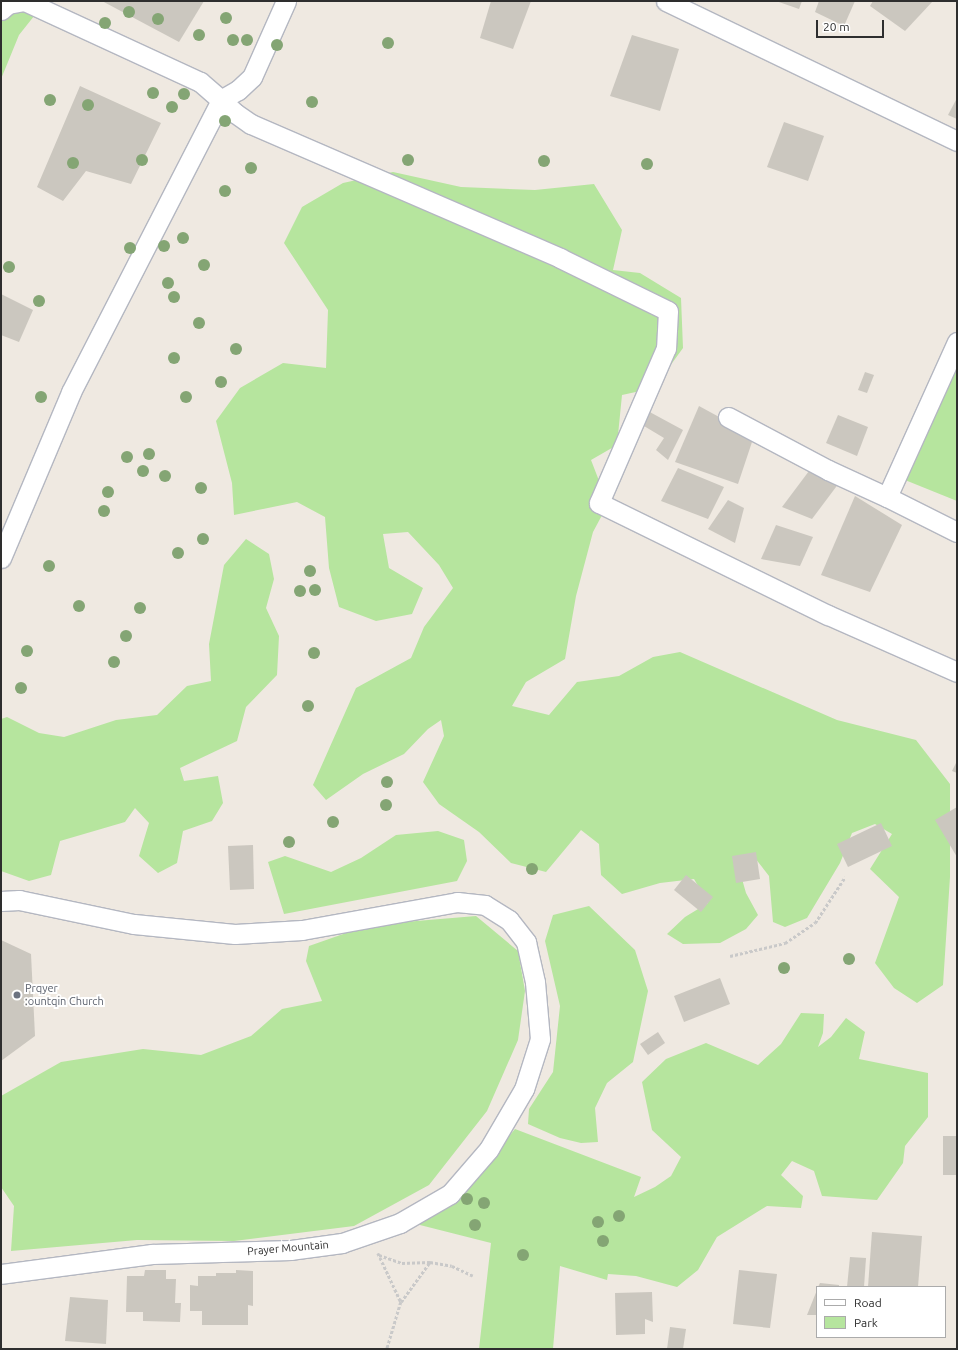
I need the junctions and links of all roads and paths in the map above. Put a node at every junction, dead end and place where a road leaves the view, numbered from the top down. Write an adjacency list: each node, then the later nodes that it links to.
1 (24, 1): 4 (street); 5 (street)
2 (286, 1): 5 (street)
3 (666, 1): 6 (street)
4 (1, 10)
5 (222, 100): 11 (street); 12 (street)
6 (957, 142)
7 (957, 342): 9 (street)
8 (728, 417): 9 (street)
9 (887, 497): 10 (street)
10 (957, 532)
11 (1, 558)
12 (957, 672)
13 (845, 877): 15 (path)
14 (1, 901): 16 (street, Prayer Mountain)
15 (730, 956)
16 (371, 1233): 17 (path); 19 (street, Prayer Mountain)
17 (378, 1255): 18 (path); 21 (path)
18 (430, 1262): 20 (path); 21 (path)
19 (1, 1274)
20 (473, 1276)
21 (401, 1302): 22 (path)
22 (387, 1349)

